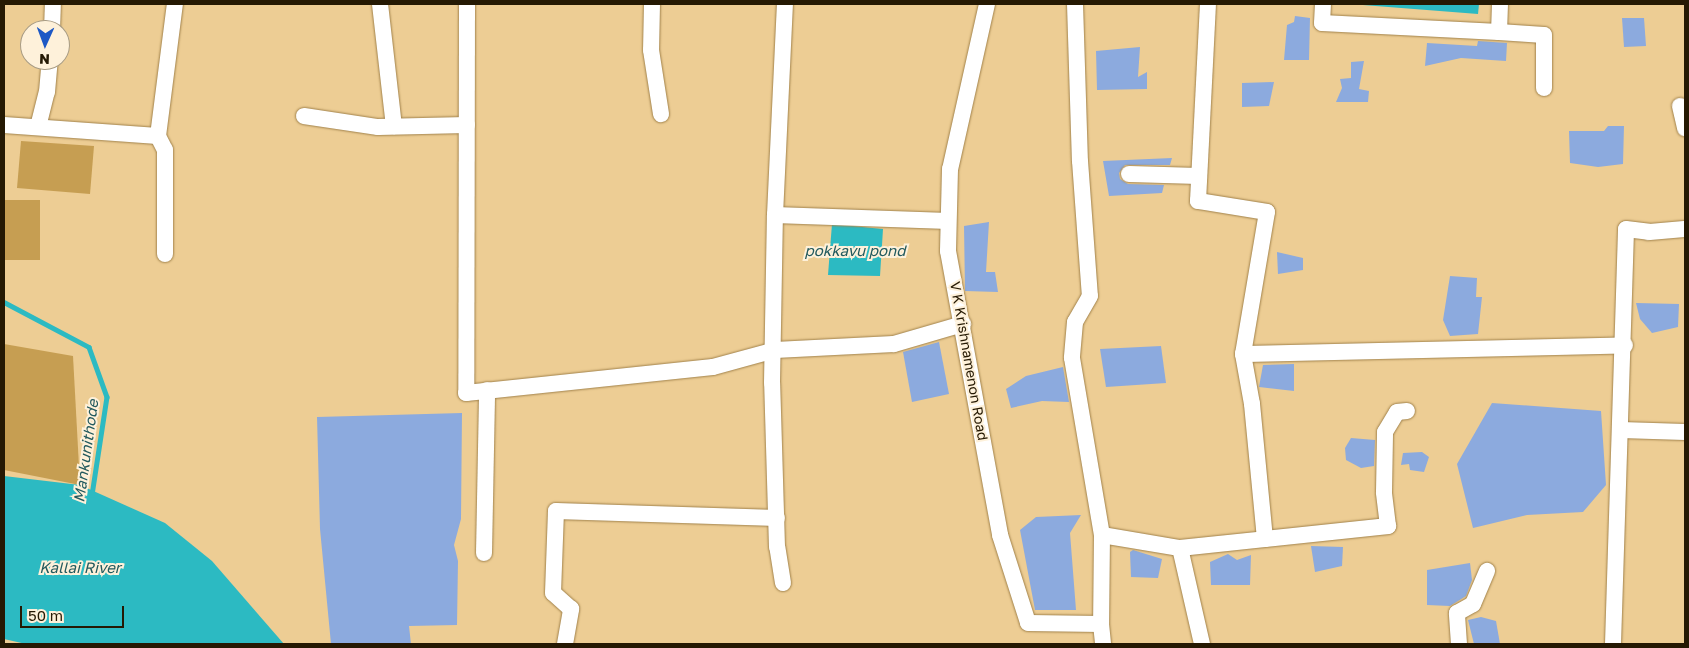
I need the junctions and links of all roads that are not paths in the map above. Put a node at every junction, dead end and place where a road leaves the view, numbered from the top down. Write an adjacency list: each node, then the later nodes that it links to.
1 (53, 4): 12 (street)
2 (380, 4): 20 (street)
3 (467, 4): 21 (street)
4 (652, 4): 17 (street)
5 (785, 4): 27 (street)
6 (988, 4): 28 (street, V K Krishnamenon Road)
7 (1075, 4): 40 (street)
8 (1208, 4): 26 (street)
9 (1323, 4): 13 (street)
10 (1500, 4): 13 (street)
11 (171, 5): 24 (street)
12 (52, 20)
13 (1499, 32): 15 (street)
14 (49, 70): 22 (street)
15 (1544, 88)
16 (1680, 106): 23 (street)
17 (661, 114)
18 (304, 116): 20 (street)
19 (4, 125): 22 (street)
20 (394, 126): 21 (street)
21 (467, 126): 35 (street)
22 (38, 127): 24 (street)
23 (1685, 128)
24 (158, 136): 30 (street)
25 (1129, 174): 26 (street)
26 (1199, 176): 34 (street)
27 (775, 215): 28 (street); 33 (street)
28 (948, 221): 31 (street, V K Krishnamenon Road)
29 (1685, 229): 32 (street)
30 (165, 254)
31 (964, 324): 33 (street); 46 (street, V K Krishnamenon Road)
32 (1625, 345): 34 (street); 37 (street)
33 (775, 350): 35 (street); 39 (street)
34 (1243, 354): 41 (street)
35 (487, 390): 43 (street)
36 (1407, 411): 41 (street)
37 (1621, 430): 38 (street); 51 (street)
38 (1685, 432)
39 (777, 518): 45 (street); 47 (street)
40 (1102, 535): 42 (street); 46 (street)
41 (1265, 539): 42 (street)
42 (1180, 548): 49 (street)
43 (484, 553)
44 (1487, 571): 50 (street)
45 (783, 583)
46 (1101, 624): 48 (street)
47 (565, 644)
48 (1103, 644)
49 (1202, 644)
50 (1459, 644)
51 (1613, 644)

